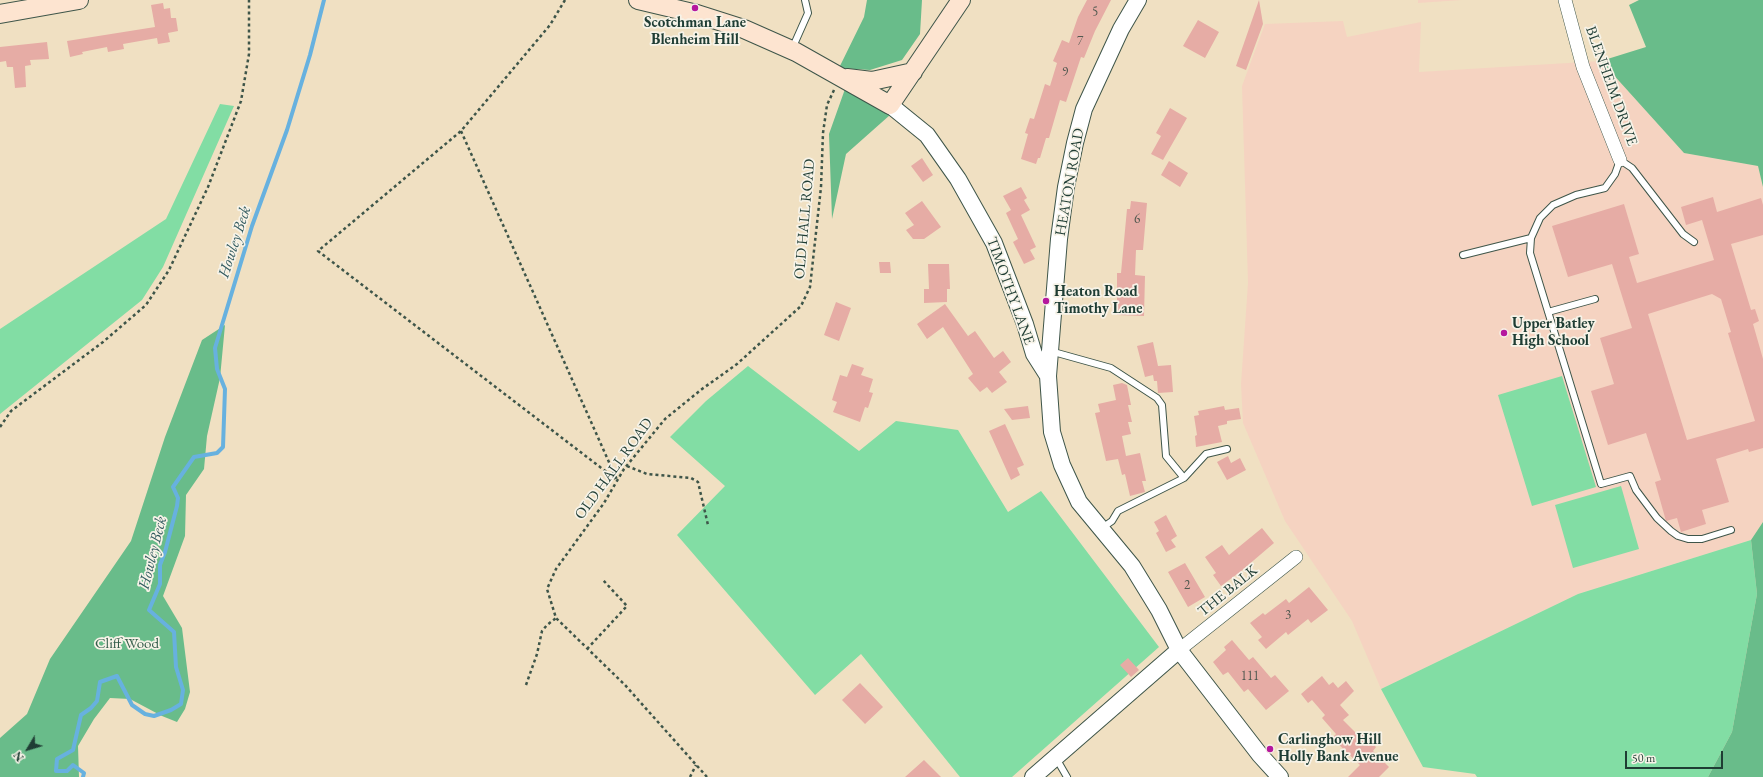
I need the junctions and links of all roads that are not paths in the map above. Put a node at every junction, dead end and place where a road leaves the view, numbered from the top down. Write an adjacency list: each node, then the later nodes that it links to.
1 (79, 0): 8 (main road)
2 (638, 0): 7 (main road, TIMOTHY LANE)
3 (806, 0): 9 (lane)
4 (961, 0): 10 (main road)
5 (1138, 0): 19 (street, HEATON ROAD)
6 (1565, 0): 13 (street, BLENHEIM DRIVE)
7 (665, 3): 9 (main road, TIMOTHY LANE)
8 (0, 14)
9 (791, 50): 11 (main road, TIMOTHY LANE)
10 (913, 72): 11 (main road); 12 (main road)
11 (840, 77): 12 (main road, TIMOTHY LANE)
12 (890, 105): 20 (street, TIMOTHY LANE)
13 (1620, 160): 14 (lane); 15 (lane)
14 (1531, 238): 16 (lane); 18 (lane)
15 (1694, 242)
16 (1463, 255)
17 (1596, 299): 18 (lane)
18 (1548, 312): 24 (lane)
19 (1050, 351): 20 (street, HEATON ROAD); 22 (lane)
20 (1048, 376): 23 (street, TIMOTHY LANE)
21 (1227, 449): 22 (lane)
22 (1184, 478): 23 (lane)
23 (1101, 529): 26 (street, TIMOTHY LANE)
24 (1731, 530)
25 (1296, 557): 26 (street, THE BALK)
26 (1179, 650): 27 (street); 30 (street, TIMOTHY LANE)
27 (1056, 758): 28 (street); 29 (lane)
28 (1033, 777)
29 (1067, 777)
30 (1280, 777)

